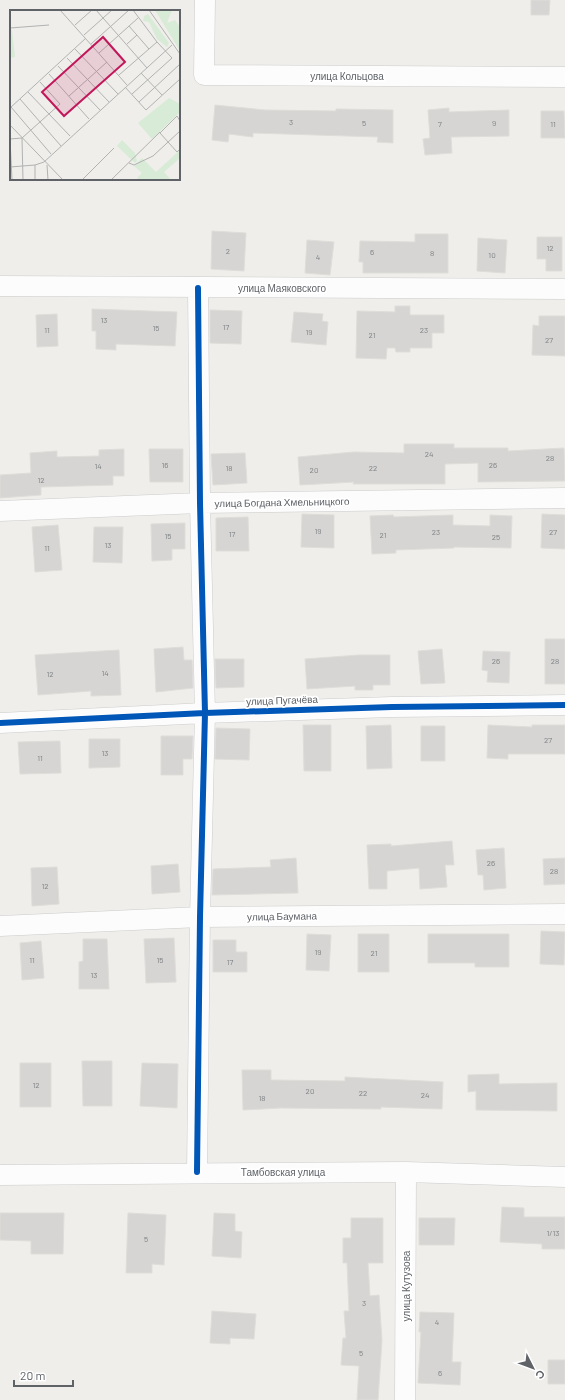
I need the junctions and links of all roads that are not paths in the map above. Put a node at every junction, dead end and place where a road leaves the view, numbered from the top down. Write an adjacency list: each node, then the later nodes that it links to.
1 (205, 0): 2 (street, улица Кольцова)
2 (565, 77)
3 (0, 286): 4 (street, улица Маяковского)
4 (198, 288): 5 (street, улица Маяковского); 7 (street)
5 (565, 289)
6 (565, 498): 7 (street, улица Богдана Хмельницкого)
7 (200, 503): 8 (street, улица Богдана Хмельницкого); 10 (street)
8 (0, 511)
9 (565, 706): 10 (street, улица Пугачёва)
10 (205, 713): 11 (street, улица Пугачёва); 13 (street)
11 (0, 723)
12 (565, 914): 13 (street, улица Баумана)
13 (200, 917): 14 (street, улица Баумана); 15 (street)
14 (0, 926)
15 (197, 1172): 16 (street, Тамбовская улица); 17 (street, Тамбовская улица)
16 (406, 1172): 18 (street, Тамбовская улица); 19 (street, улица Кутузова)
17 (0, 1175)
18 (565, 1177)
19 (405, 1400)

